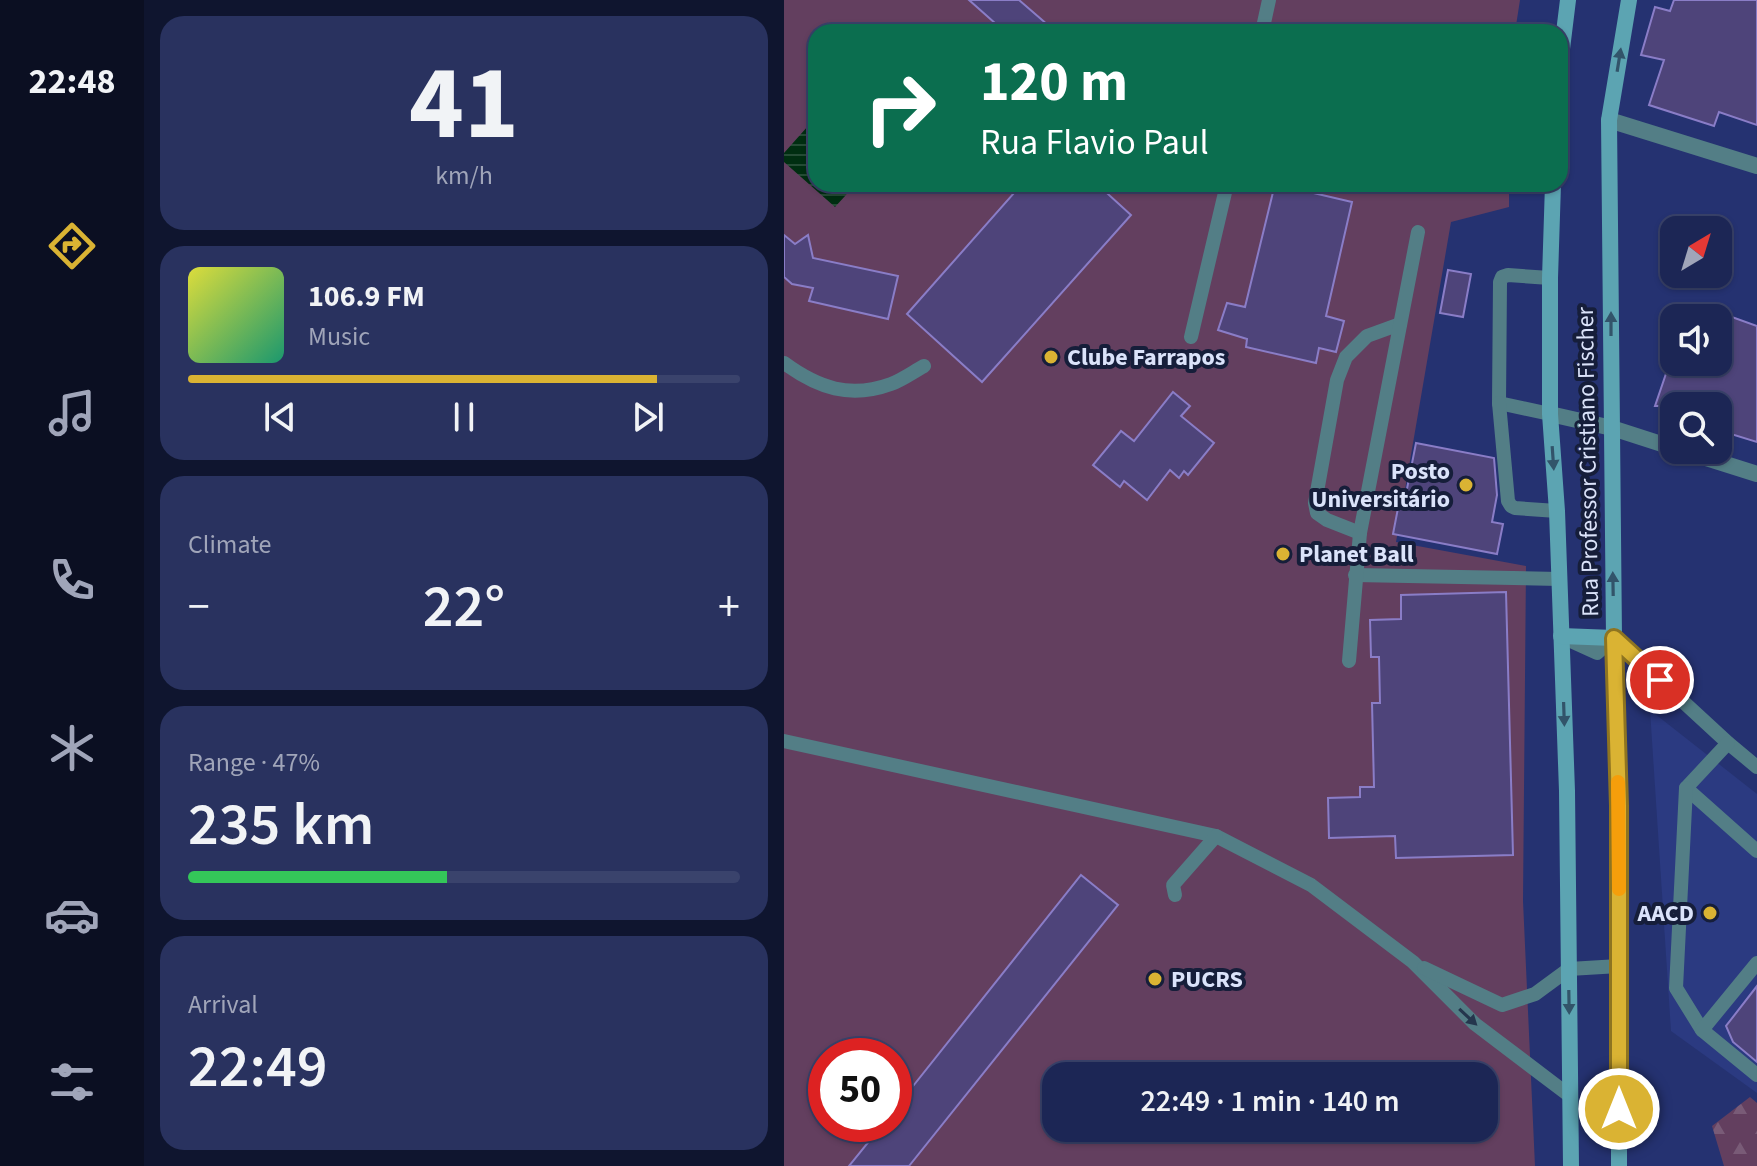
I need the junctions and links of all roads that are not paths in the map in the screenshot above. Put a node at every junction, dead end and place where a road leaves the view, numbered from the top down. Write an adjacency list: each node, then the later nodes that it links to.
1 (1269, 0): 4 (lane)
2 (1568, 0): 5 (main road)
3 (1629, 0): 6 (main road, Rua Professor Cristiano Fischer, one-way to 3)
4 (1264, 24)
5 (1565, 24)
6 (1609, 120): 7 (street); 18 (main road, Rua Professor Cristiano Fischer, one-way to 6)
7 (1757, 166)
8 (1225, 192): 13 (lane)
9 (1553, 192): 11 (main road, Rua Professor Cristiano Fischer)
10 (1418, 232): 12 (lane)
11 (1550, 278): 16 (lane); 17 (main road, Rua Professor Cristiano Fischer)
12 (1400, 324): 23 (lane); 23 (lane)
13 (1191, 337)
14 (784, 363): 15 (lane)
15 (924, 366)
16 (1499, 403): 17 (lane); 22 (lane)
17 (1550, 414): 18 (street); 22 (main road, Rua Professor Cristiano Fischer, one-way to 22)
18 (1612, 428): 19 (street); 27 (main road, Rua Professor Cristiano Fischer, one-way to 18)
19 (1660, 443)
20 (1725, 464): 21 (street)
21 (1757, 474)
22 (1557, 511): 25 (main road, Rua Professor Cristiano Fischer)
23 (1360, 533): 24 (lane)
24 (1355, 575): 25 (lane); 28 (lane)
25 (1559, 579): 26 (main road, Rua Professor Cristiano Fischer)
26 (1561, 636): 27 (main road); 39 (main road, Rua Professor Cristiano Fischer, one-way to 39)
27 (1614, 638): 30 (lane); 38 (main road, Rua Professor Cristiano Fischer)
28 (1349, 661)
29 (784, 741): 33 (lane)
30 (1728, 743): 31 (lane); 32 (lane)
31 (1757, 767)
32 (1686, 788): 34 (lane); 40 (lane)
33 (1216, 836): 35 (lane); 36 (lane)
34 (1757, 851)
35 (1175, 895)
36 (1413, 962): 39 (lane); 42 (lane, one-way to 42)
37 (1757, 963): 40 (lane)
38 (1619, 966): 39 (lane); 44 (main road, Rua Professor Cristiano Fischer)
39 (1569, 969): 42 (main road, Rua Professor Cristiano Fischer, one-way to 42)
40 (1702, 1030): 41 (lane)
41 (1757, 1075)
42 (1570, 1096): 43 (main road, Rua Professor Cristiano Fischer)
43 (1571, 1166)
44 (1619, 1166)

